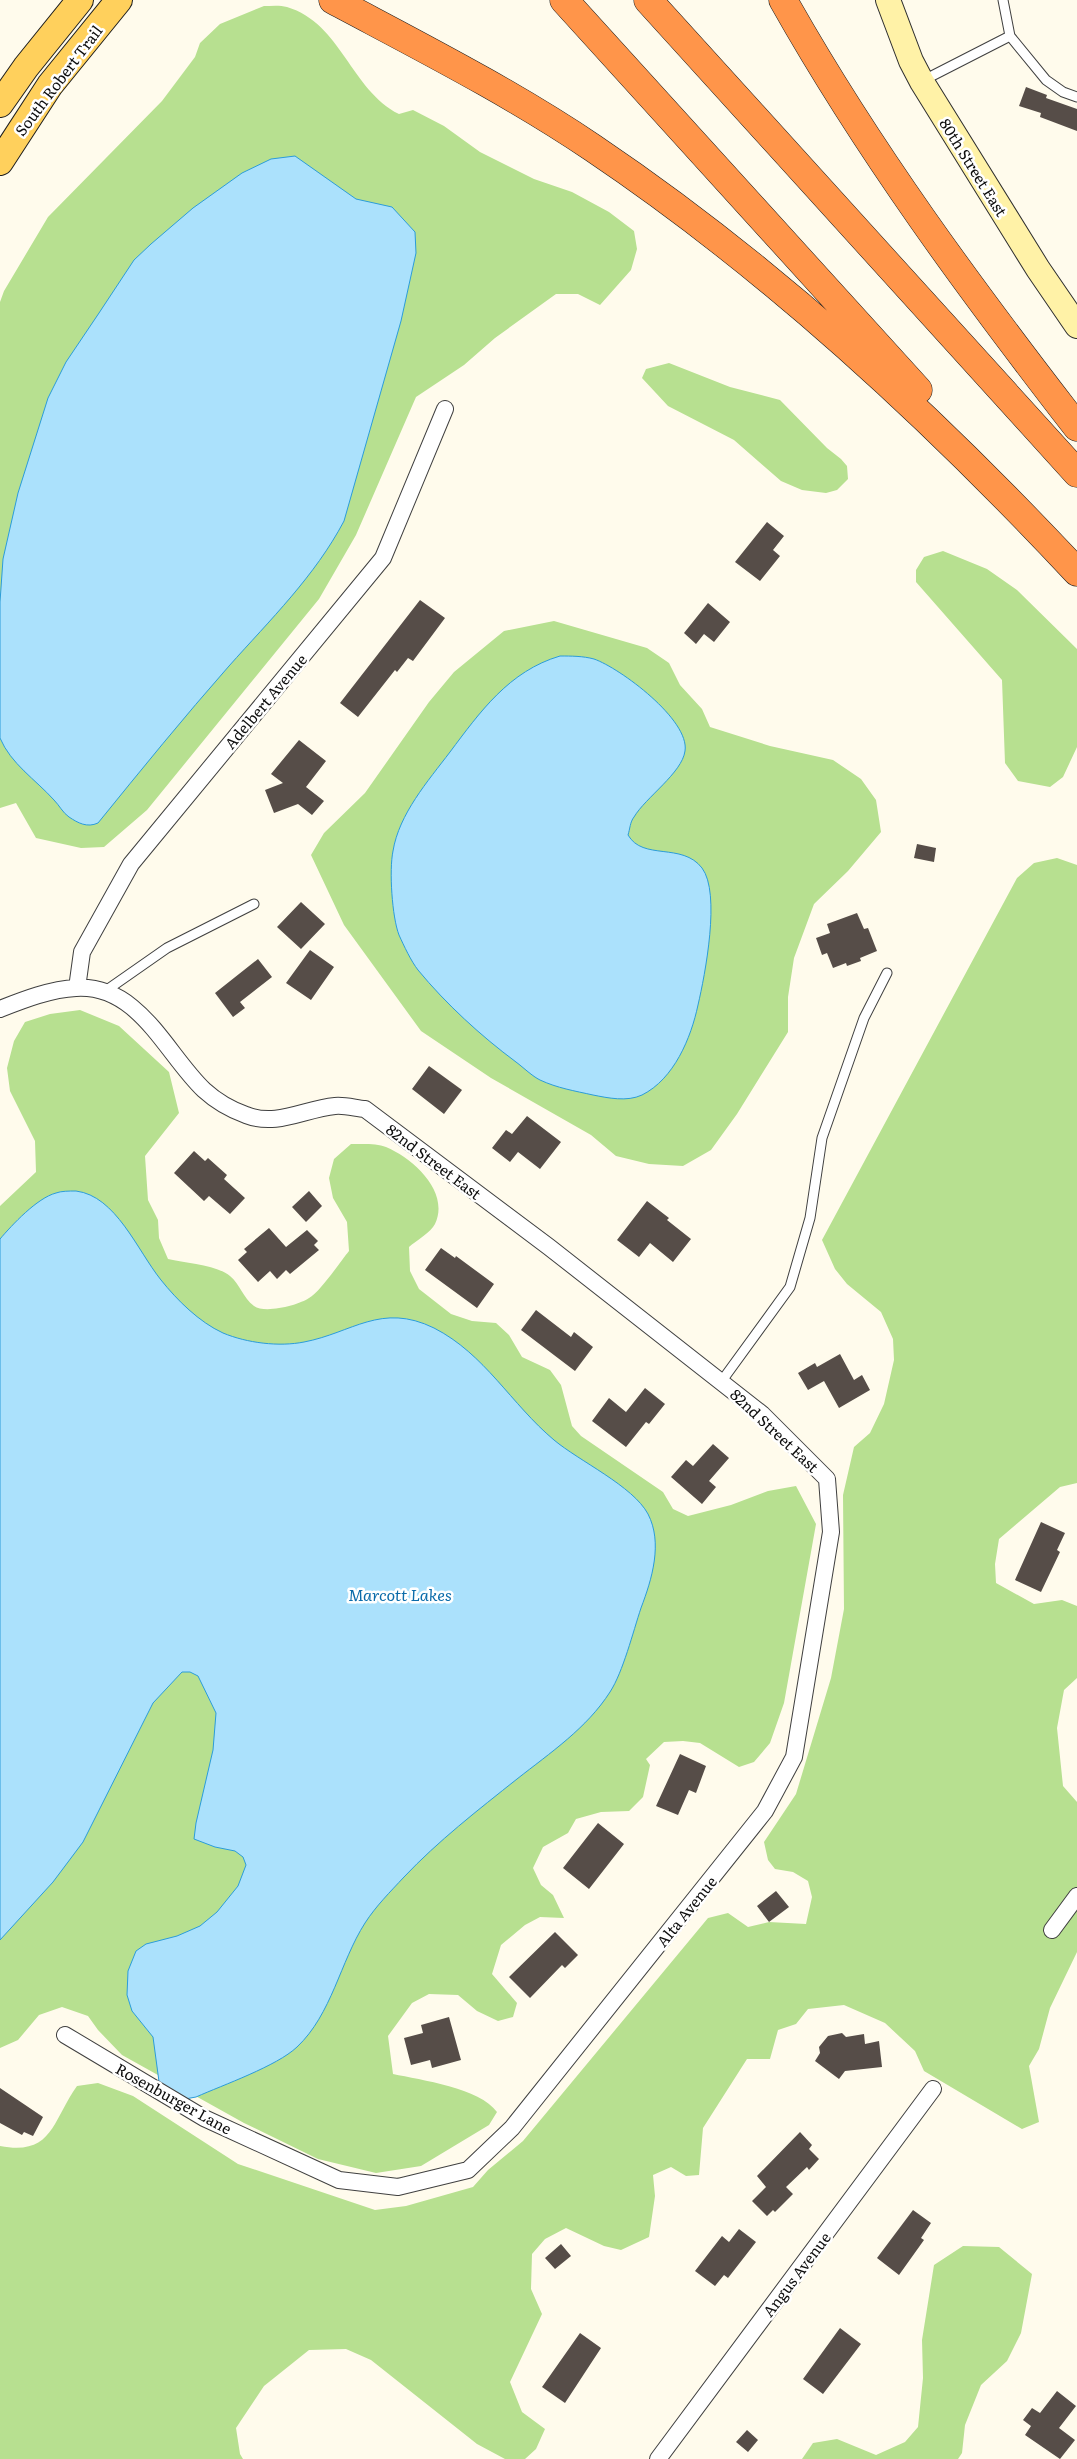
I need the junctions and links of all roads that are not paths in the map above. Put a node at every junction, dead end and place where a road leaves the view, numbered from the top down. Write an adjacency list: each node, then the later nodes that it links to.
1 (80, 0): 12 (main road, South Robert Trail)
2 (119, 0): 13 (main road, South Robert Trail)
3 (333, 0): 19 (highway)
4 (564, 0): 18 (highway)
5 (648, 0): 17 (highway)
6 (784, 0): 16 (highway)
7 (888, 0): 10 (street, 80th Street East)
8 (1003, 0): 9 (lane)
9 (1010, 36): 10 (lane); 11 (lane)
10 (922, 82): 14 (street, 80th Street East)
11 (1077, 97)
12 (0, 104)
13 (0, 162)
14 (1077, 326)
15 (445, 408): 22 (street, Adelbert Avenue)
16 (1077, 427)
17 (1077, 473)
18 (1077, 566)
19 (1077, 572)
20 (254, 904): 23 (lane)
21 (887, 973): 25 (lane)
22 (77, 988): 23 (street, 82nd Street East); 24 (street, 82nd Street East)
23 (104, 992): 25 (street, 82nd Street East)
24 (0, 1009)
25 (721, 1382): 26 (street, 82nd Street East)
26 (827, 1479): 31 (street, Alta Avenue)
27 (1077, 1896): 28 (street)
28 (1052, 1930)
29 (65, 2035): 31 (street, Rosenburger Lane)
30 (933, 2089): 32 (street, Angus Avenue)
31 (339, 2180)
32 (658, 2459)

